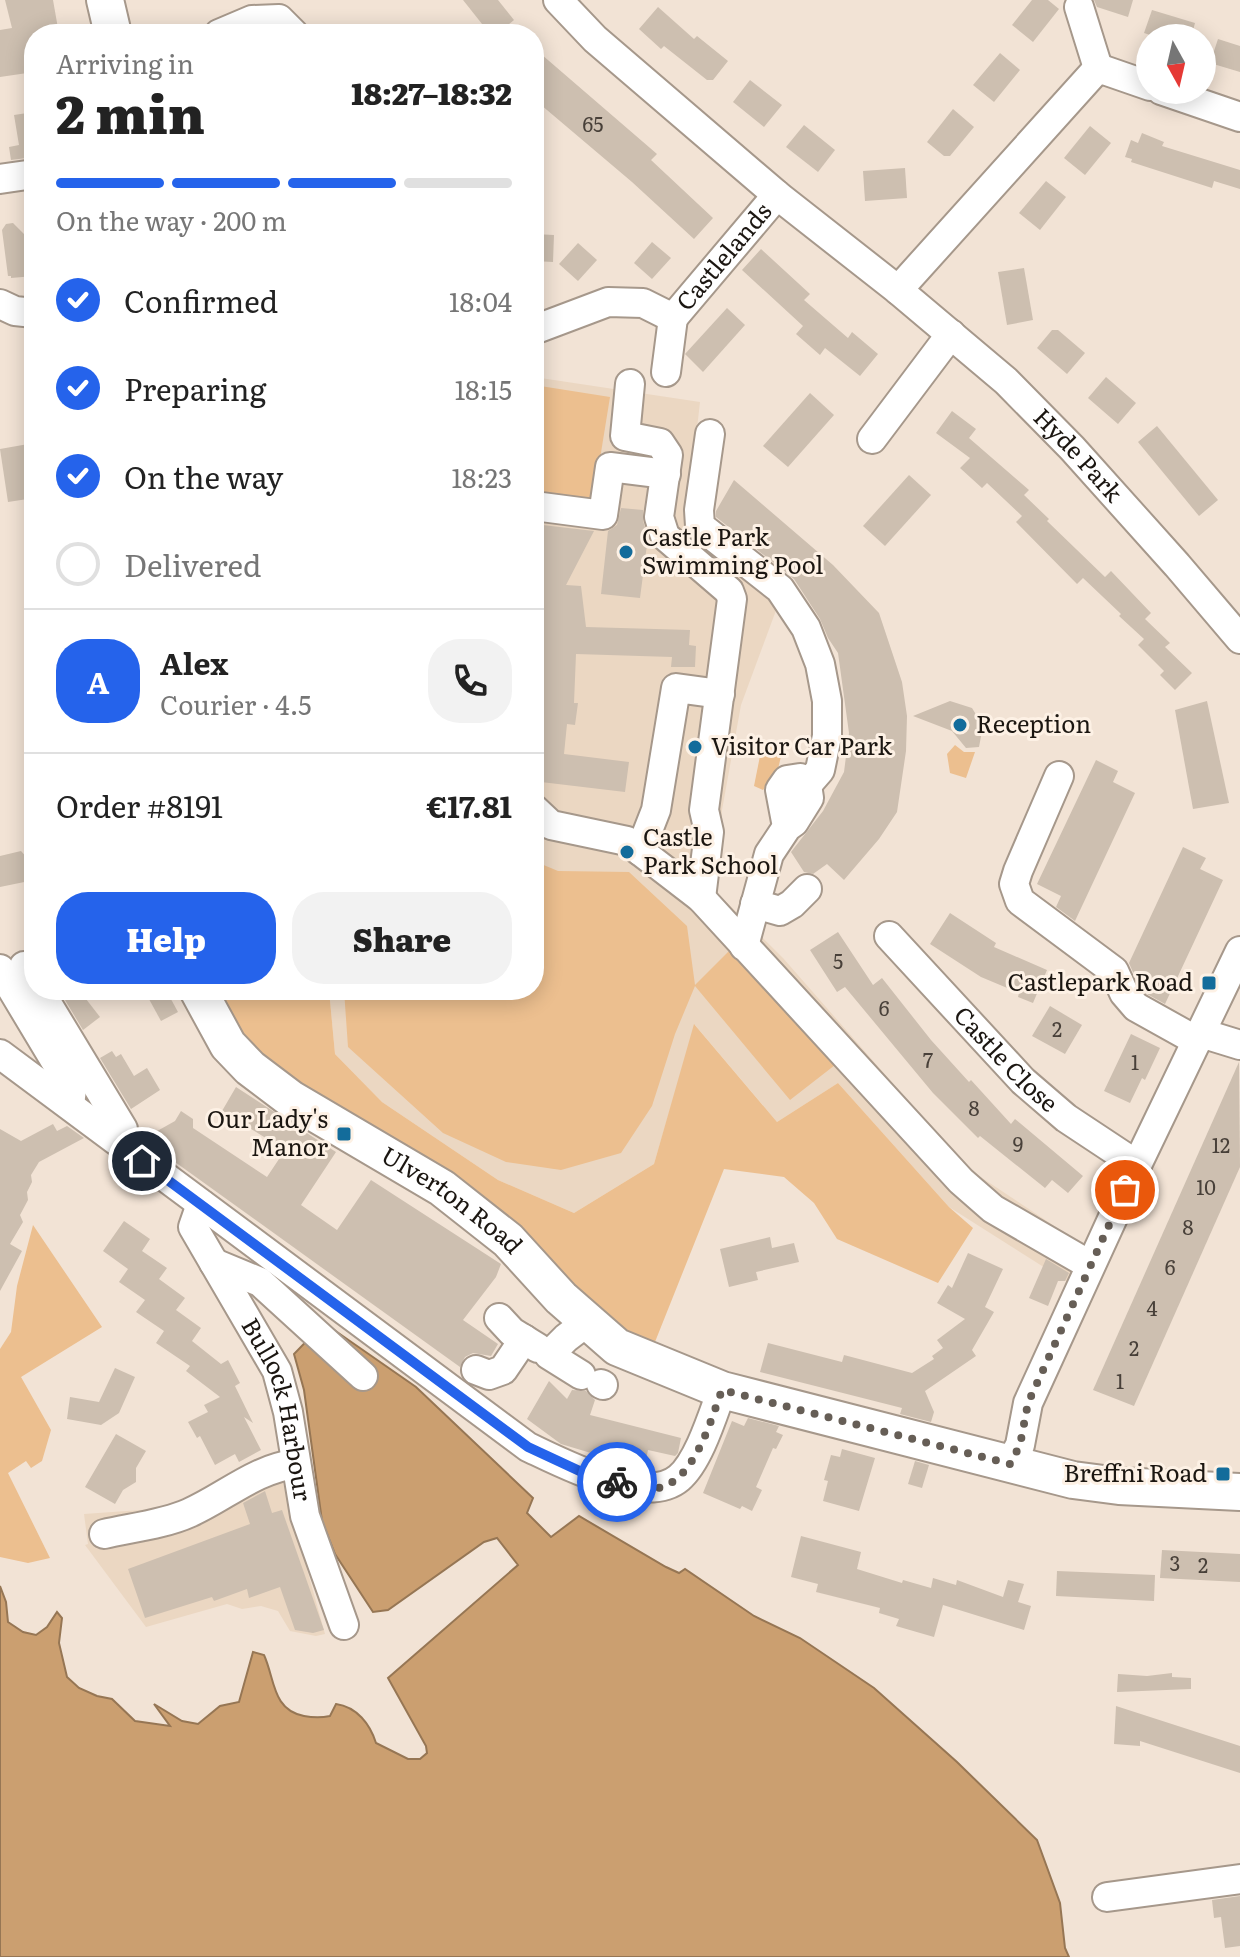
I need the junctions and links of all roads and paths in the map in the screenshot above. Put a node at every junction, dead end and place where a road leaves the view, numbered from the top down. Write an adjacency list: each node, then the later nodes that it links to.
1 (105, 0): 4 (main road)
2 (558, 0): 13 (street, Hyde Park)
3 (1079, 7): 7 (street)
4 (111, 24)
5 (243, 24): 6 (street)
6 (284, 24)
7 (1098, 68): 8 (street); 14 (street)
8 (1136, 81)
9 (1202, 104): 10 (street)
10 (1240, 117)
11 (24, 175): 12 (street)
12 (0, 179)
13 (777, 195): 14 (street, Hyde Park); 17 (street, Castlelands)
14 (898, 290): 19 (street, Hyde Park)
15 (0, 304): 16 (street)
16 (24, 312)
17 (673, 318): 18 (street, Castlelands); 20 (street, Castlelands)
18 (544, 326)
19 (951, 334): 23 (street); 26 (street, Hyde Park)
20 (666, 372)
21 (630, 384): 24 (street)
22 (710, 434): 33 (street)
23 (872, 439)
24 (666, 474): 25 (street); 27 (street)
25 (544, 507)
26 (1240, 639)
27 (720, 694): 30 (street); 32 (street)
28 (1059, 776): 40 (street)
29 (544, 818): 30 (street)
30 (640, 851): 32 (street)
31 (807, 889): 33 (street)
32 (701, 898): 35 (street)
33 (755, 904): 35 (street)
34 (889, 936): 45 (street, Castle Close)
35 (744, 946): 48 (street)
36 (1240, 951): 40 (street)
37 (32, 1000): 43 (street)
38 (45, 1000): 44 (street)
39 (203, 1000): 50 (main road, Ulverton Road)
40 (1199, 1037): 41 (street); 45 (street)
41 (1240, 1045)
42 (0, 1054): 43 (street)
43 (70, 1105): 44 (street)
44 (122, 1146): 46 (street)
45 (1137, 1165): 48 (street)
46 (201, 1204): 47 (street, Bullock Harbour); 56 (street)
47 (214, 1263): 54 (street); 57 (street, Bullock Harbour)
48 (1090, 1265): 58 (street)
49 (499, 1318): 51 (street)
50 (587, 1322): 52 (street); 56 (main road, Ulverton Road)
51 (524, 1339): 52 (street); 53 (street)
52 (549, 1355): 55 (street)
53 (476, 1370)
54 (363, 1376)
55 (595, 1381)
56 (722, 1390): 58 (main road)
57 (295, 1464): 60 (street); 61 (street, Bullock Harbour)
58 (1010, 1464): 59 (main road)
59 (1240, 1492)
60 (104, 1534)
61 (344, 1625)
62 (1240, 1879): 63 (street)
63 (1107, 1897)

